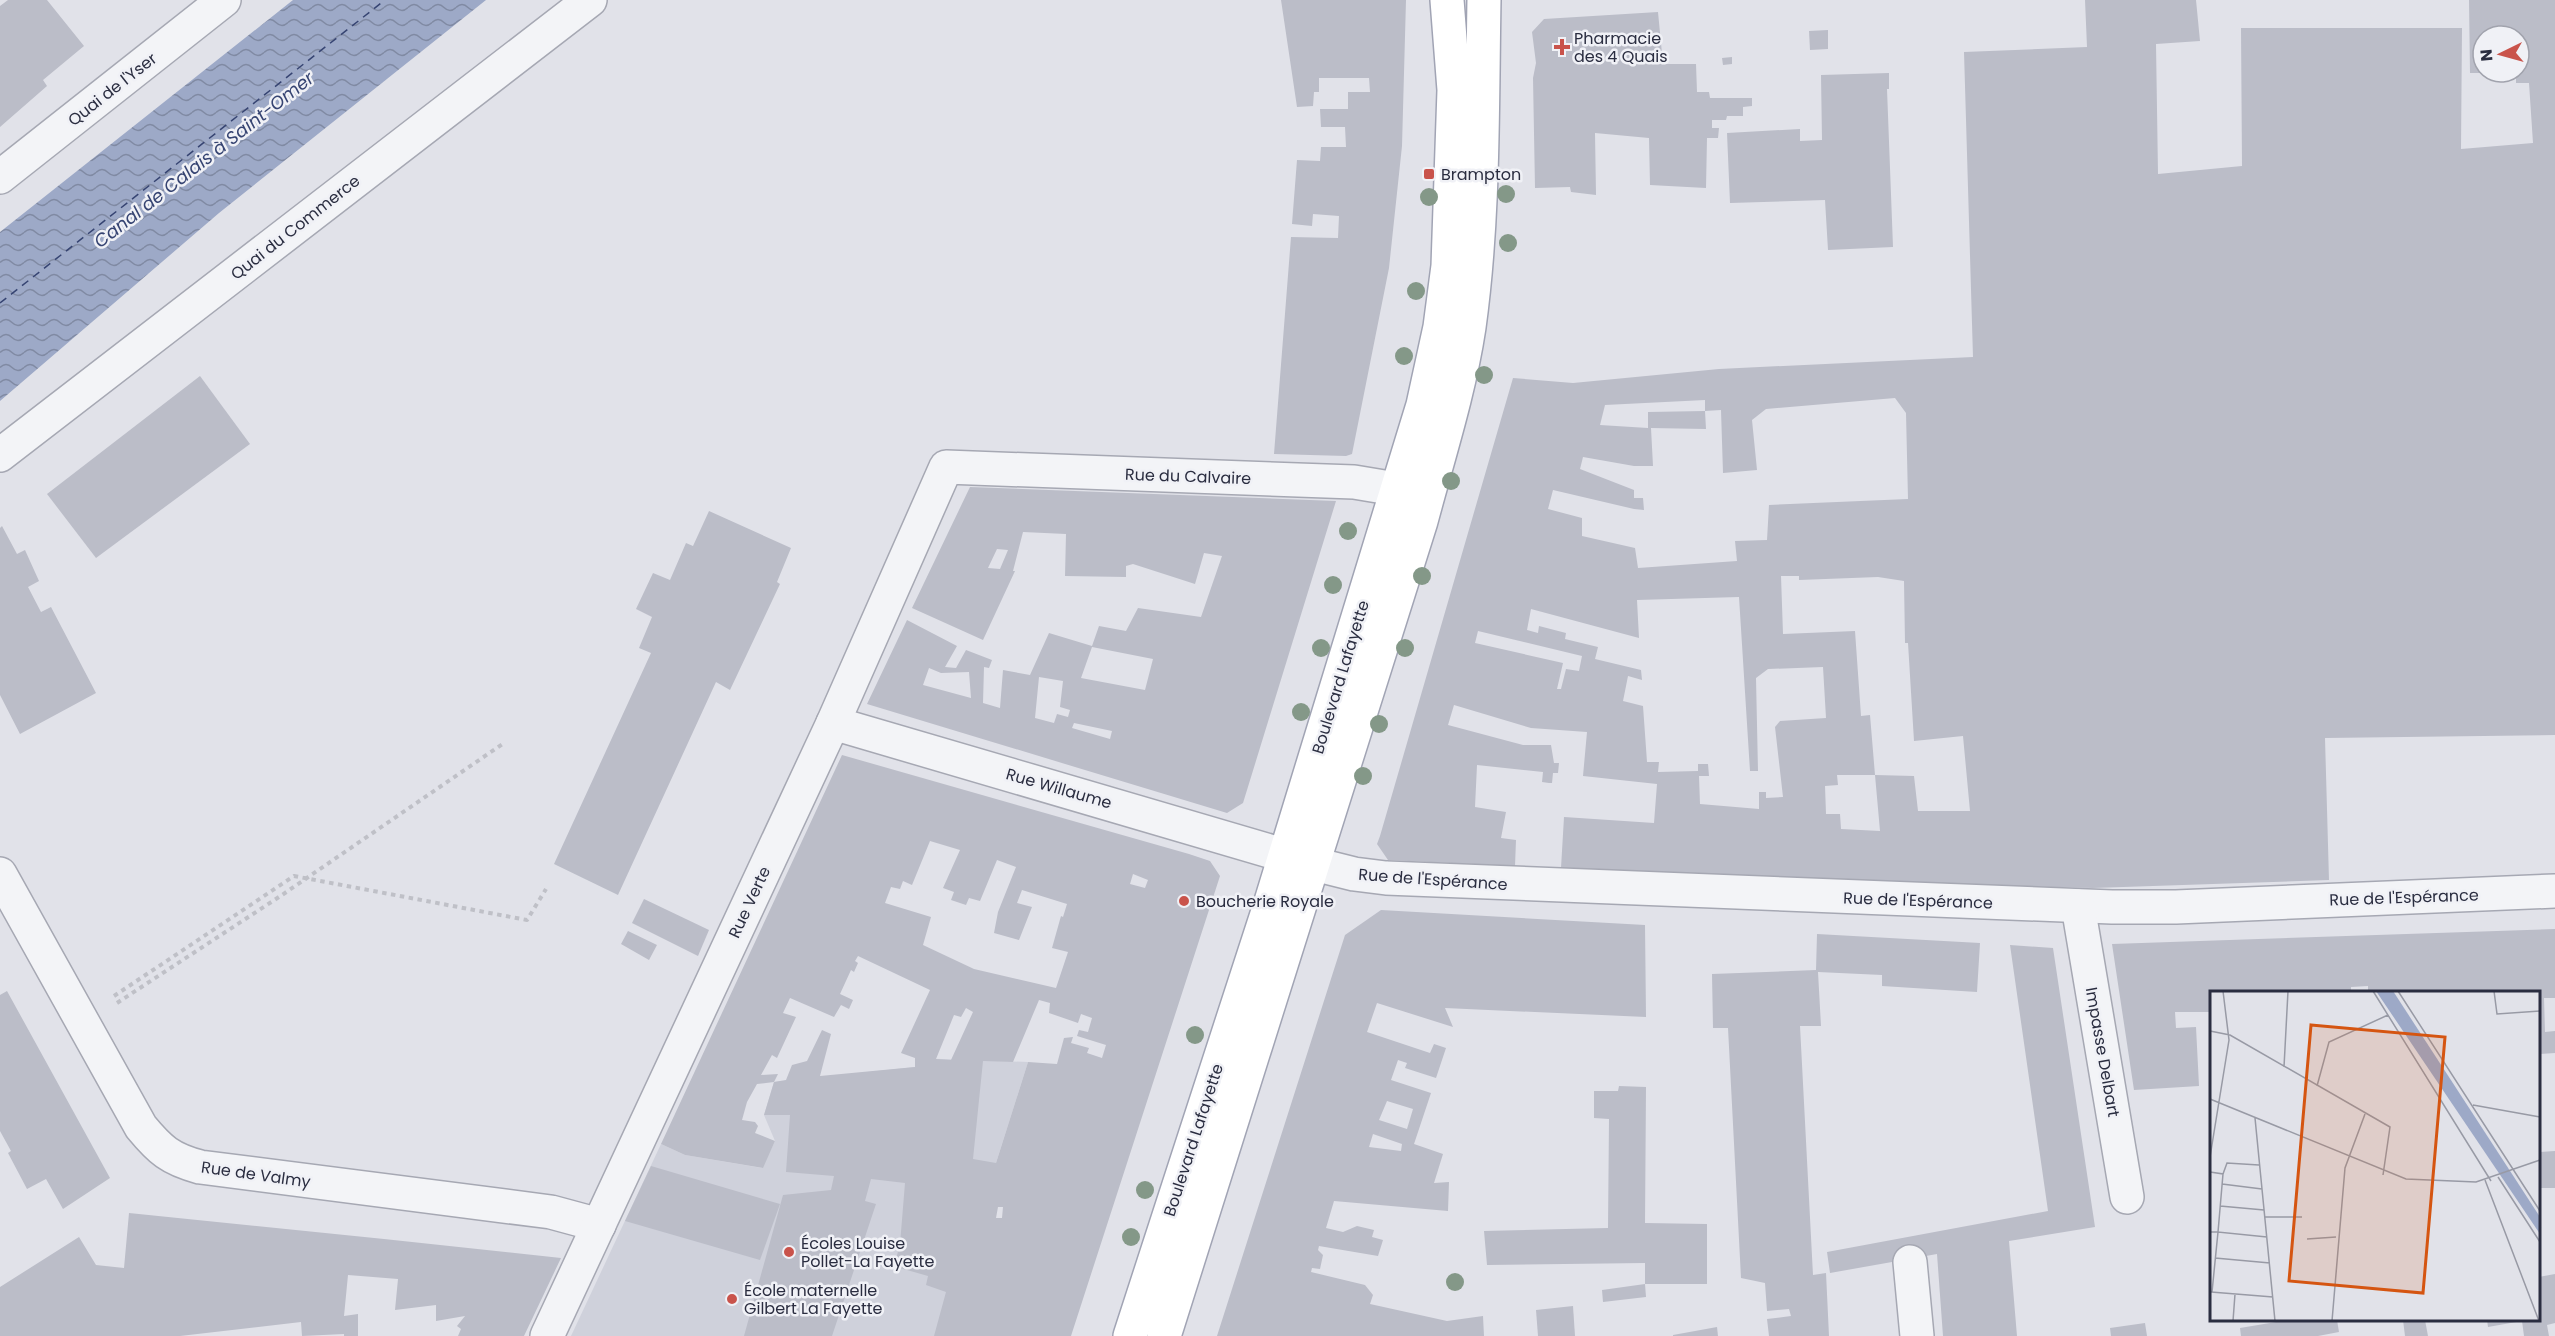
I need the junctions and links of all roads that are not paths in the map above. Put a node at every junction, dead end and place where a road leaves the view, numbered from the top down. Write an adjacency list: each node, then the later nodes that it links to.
1 (225, 0): 5 (street, Quai de l'Yser)
2 (590, 0): 6 (street, Quai du Commerce)
3 (1447, 0): 8 (main road, Boulevard Lafayette)
4 (1484, 0): 8 (main road, Boulevard Lafayette)
5 (0, 177)
6 (0, 455)
7 (946, 467): 8 (street, Rue du Calvaire); 9 (street, Rue Verte)
8 (1414, 491): 10 (main road, Boulevard Lafayette)
9 (833, 723): 10 (street, Rue Willaume); 15 (street, Rue Verte)
10 (1299, 860): 13 (street, Rue de l'Espérance); 18 (main road, Boulevard Lafayette); 19 (main road, Boulevard Lafayette)
11 (0, 874): 15 (street, Rue de Valmy)
12 (2555, 891): 13 (street, Rue de l'Espérance)
13 (2078, 906): 14 (street, Impasse Delbart)
14 (2127, 1197)
15 (599, 1225): 17 (street, Rue Verte)
16 (1910, 1262): 20 (street)
17 (547, 1336)
18 (1130, 1336)
19 (1164, 1336)
20 (1917, 1336)

